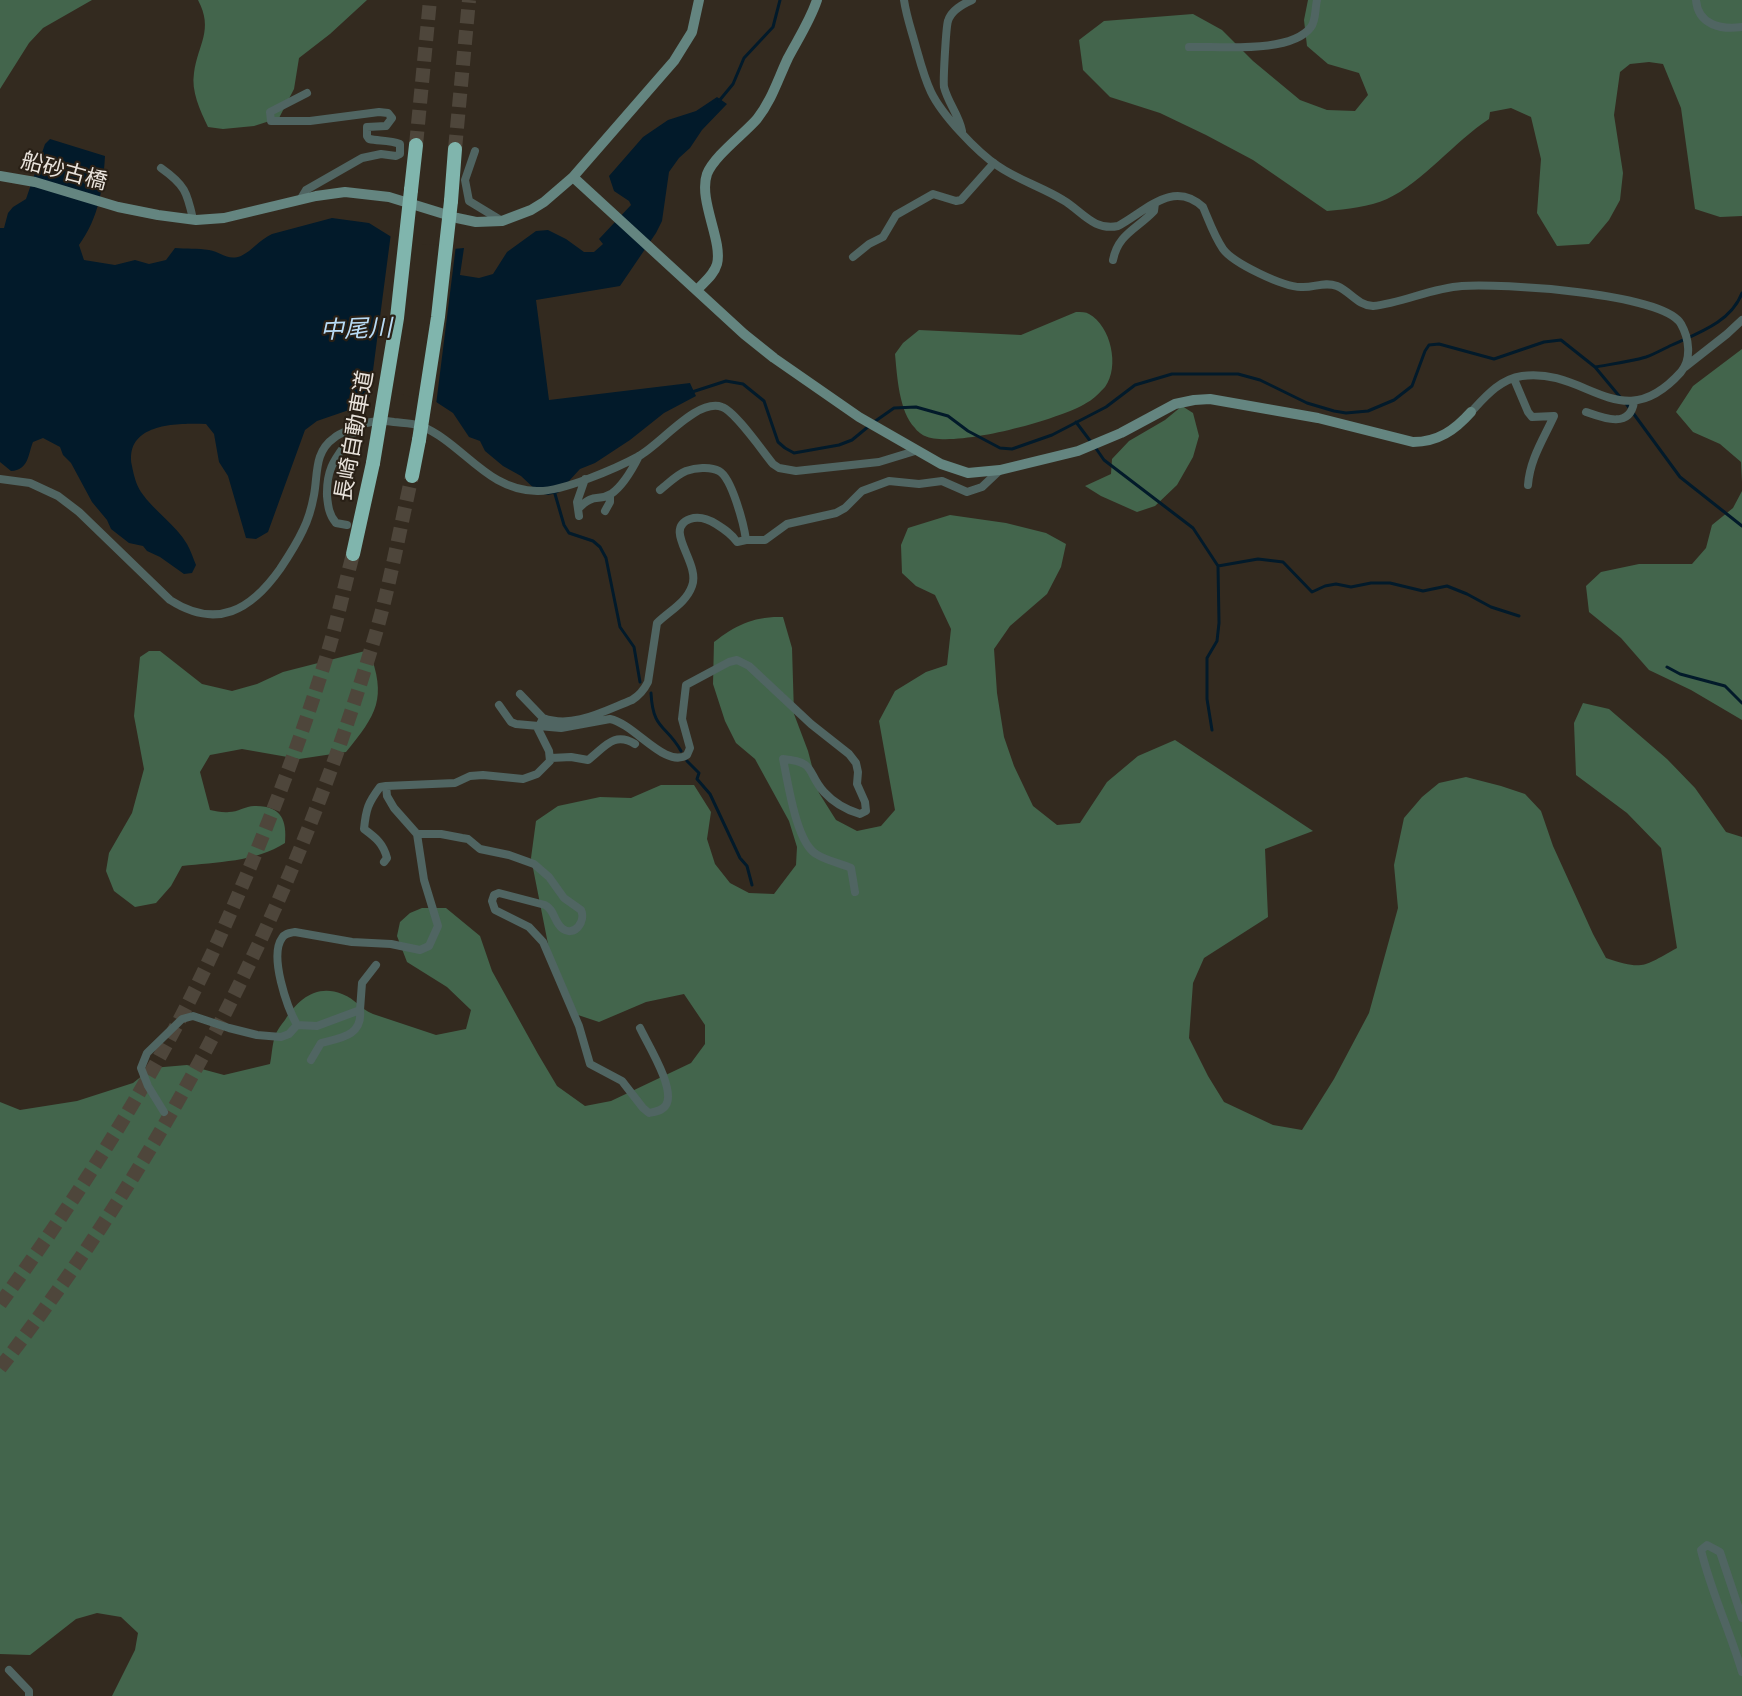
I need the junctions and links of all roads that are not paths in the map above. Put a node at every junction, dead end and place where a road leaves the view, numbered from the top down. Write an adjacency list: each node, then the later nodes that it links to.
1 (699, 0): 17 (street)
2 (817, 0): 24 (street)
3 (904, 0): 10 (street)
4 (972, 0): 10 (street)
5 (1317, 0): 8 (street)
6 (1696, 0): 7 (street)
7 (1742, 27)
8 (1189, 47)
9 (307, 93): 18 (street)
10 (962, 132): 14 (street)
11 (416, 145): 44 (highway, 長崎自動車道, bridge)
12 (454, 149): 35 (highway, bridge)
13 (475, 151): 21 (street)
14 (994, 163): 19 (street); 22 (street)
15 (161, 168): 20 (street)
16 (0, 176): 20 (street, 船砂古橋)
17 (573, 177): 21 (street); 24 (street)
18 (300, 200): 20 (street, 船砂古橋); 21 (street, 船砂古橋)
19 (1155, 203): 23 (street); 26 (street)
20 (193, 219)
21 (502, 221)
22 (852, 257)
23 (1113, 260)
24 (697, 290): 32 (street)
25 (1742, 320): 26 (street)
26 (1685, 367): 28 (street)
27 (1514, 379): 28 (street); 29 (street); 38 (street)
28 (1632, 406): 30 (street)
29 (1471, 412): 34 (street)
30 (1586, 412)
31 (358, 427): 36 (street); 37 (street); 42 (street)
32 (915, 451): 33 (street); 34 (street)
33 (639, 456): 37 (street); 40 (street)
34 (1000, 470): 43 (street)
35 (412, 476)
36 (0, 479)
37 (585, 479): 40 (street)
38 (1528, 485)
39 (660, 490): 43 (street)
40 (610, 495): 41 (street)
41 (605, 511)
42 (347, 525)
43 (746, 540): 47 (street)
44 (353, 554)
45 (520, 694): 47 (street)
46 (499, 705): 47 (street)
47 (541, 722): 49 (street); 53 (street)
48 (635, 744): 49 (street)
49 (550, 758): 50 (street)
50 (386, 786): 51 (street); 52 (street)
51 (417, 834): 56 (street); 57 (street)
52 (384, 862)
53 (855, 892)
54 (376, 965): 55 (street)
55 (360, 1010): 56 (street); 58 (street)
56 (297, 1025): 59 (street)
57 (640, 1028)
58 (311, 1060)
59 (164, 1112)
60 (1742, 1618): 62 (street)
61 (9, 1670): 63 (street)
62 (1742, 1672)
63 (29, 1696)

